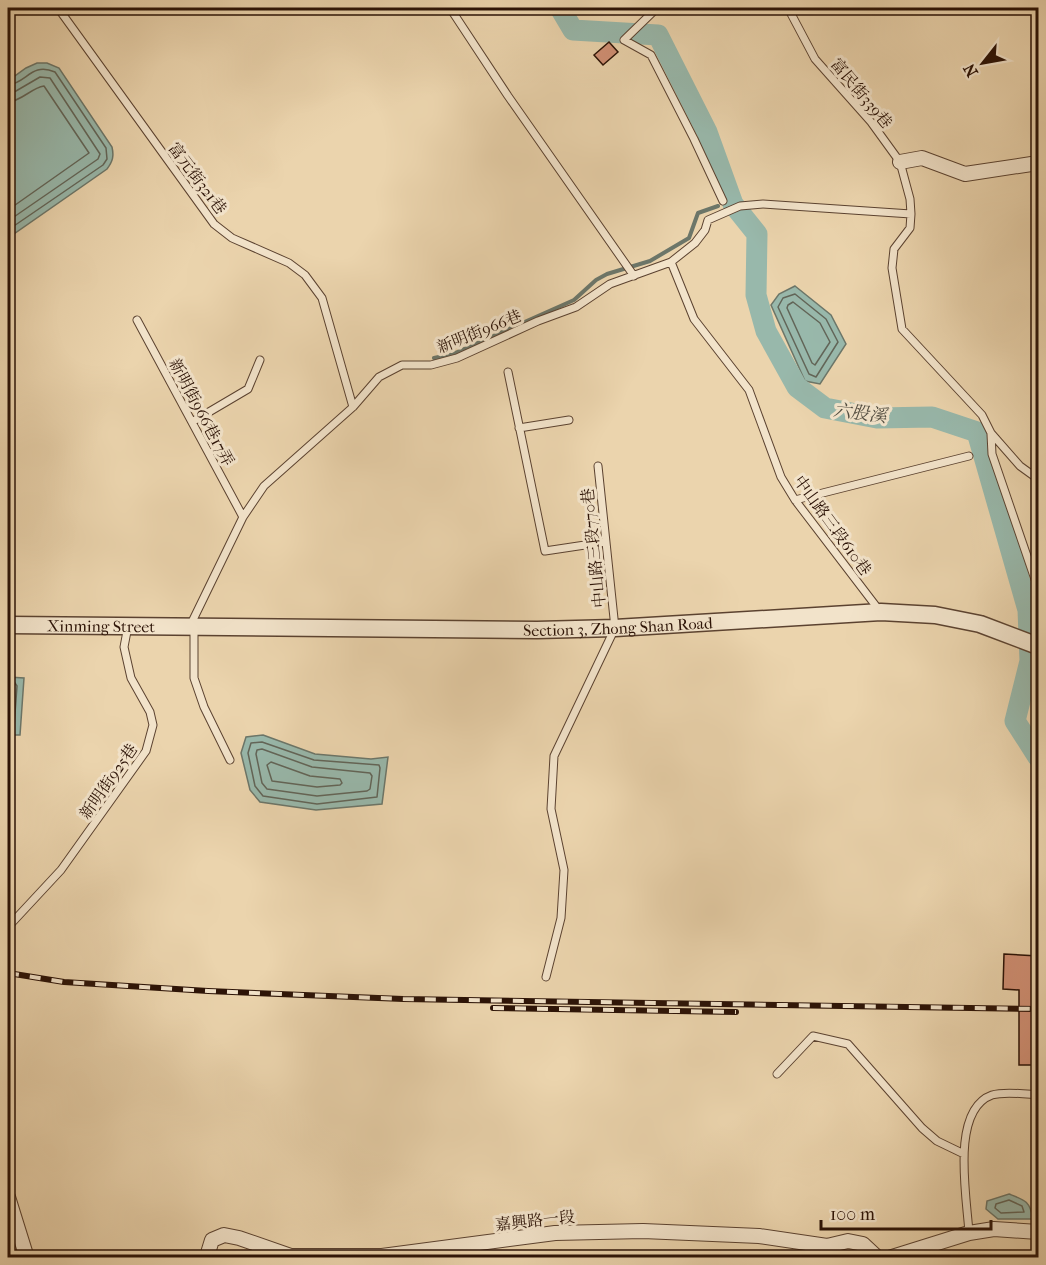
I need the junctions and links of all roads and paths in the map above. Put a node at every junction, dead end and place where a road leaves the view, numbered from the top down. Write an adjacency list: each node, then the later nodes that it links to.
1 (58, 8): 14 (lane, 富元街321巷)
2 (450, 8): 10 (lane)
3 (657, 8): 7 (lane)
4 (788, 8): 5 (lane, 富民街339巷)
5 (900, 162): 6 (street); 8 (lane, 富民街339巷)
6 (1038, 163)
7 (723, 201)
8 (910, 214): 9 (lane, 新明街966巷); 18 (lane, 富民街339巷)
9 (671, 262): 10 (lane, 新明街966巷); 22 (lane, 中山路三段610巷)
10 (634, 276): 14 (lane, 新明街966巷)
11 (137, 321): 16 (lane, 新明街966巷17弄)
12 (260, 360): 16 (lane)
13 (508, 372): 17 (lane)
14 (353, 407): 23 (lane, 新明街966巷)
15 (569, 420): 17 (lane)
16 (192, 422): 23 (lane, 新明街966巷17弄)
17 (519, 428): 24 (lane)
18 (991, 433): 21 (lane, 富民街339巷); 25 (lane)
19 (969, 456): 22 (lane)
20 (598, 466): 24 (lane, 中山路三段770巷)
21 (1038, 479)
22 (795, 500): 26 (lane, 中山路三段610巷)
23 (243, 517): 29 (lane, 新明街966巷)
24 (605, 542): 30 (lane, 中山路三段770巷)
25 (1038, 588)
26 (881, 612): 30 (street, Section 3, Zhong Shan Road); 31 (street, Section 3, Zhong Shan Road)
27 (8, 625): 28 (street, Xinming Street)
28 (128, 626): 29 (street, Xinming Street); 33 (lane, 新明街925巷)
29 (192, 626): 30 (street, Section 3, Zhong Shan Road); 32 (lane)
30 (615, 628): 34 (lane)
31 (1038, 646)
32 (231, 760)
33 (8, 927)
34 (546, 977)
35 (777, 1074): 37 (lane)
36 (1038, 1095): 37 (lane)
37 (964, 1154): 40 (lane)
38 (8, 1197): 42 (street)
39 (1038, 1232): 40 (street)
40 (969, 1233): 45 (street)
41 (827, 1252): 43 (street, 嘉興路一段); 44 (street, 嘉興路一段)
42 (27, 1257)
43 (209, 1257)
44 (877, 1257)
45 (889, 1257)

